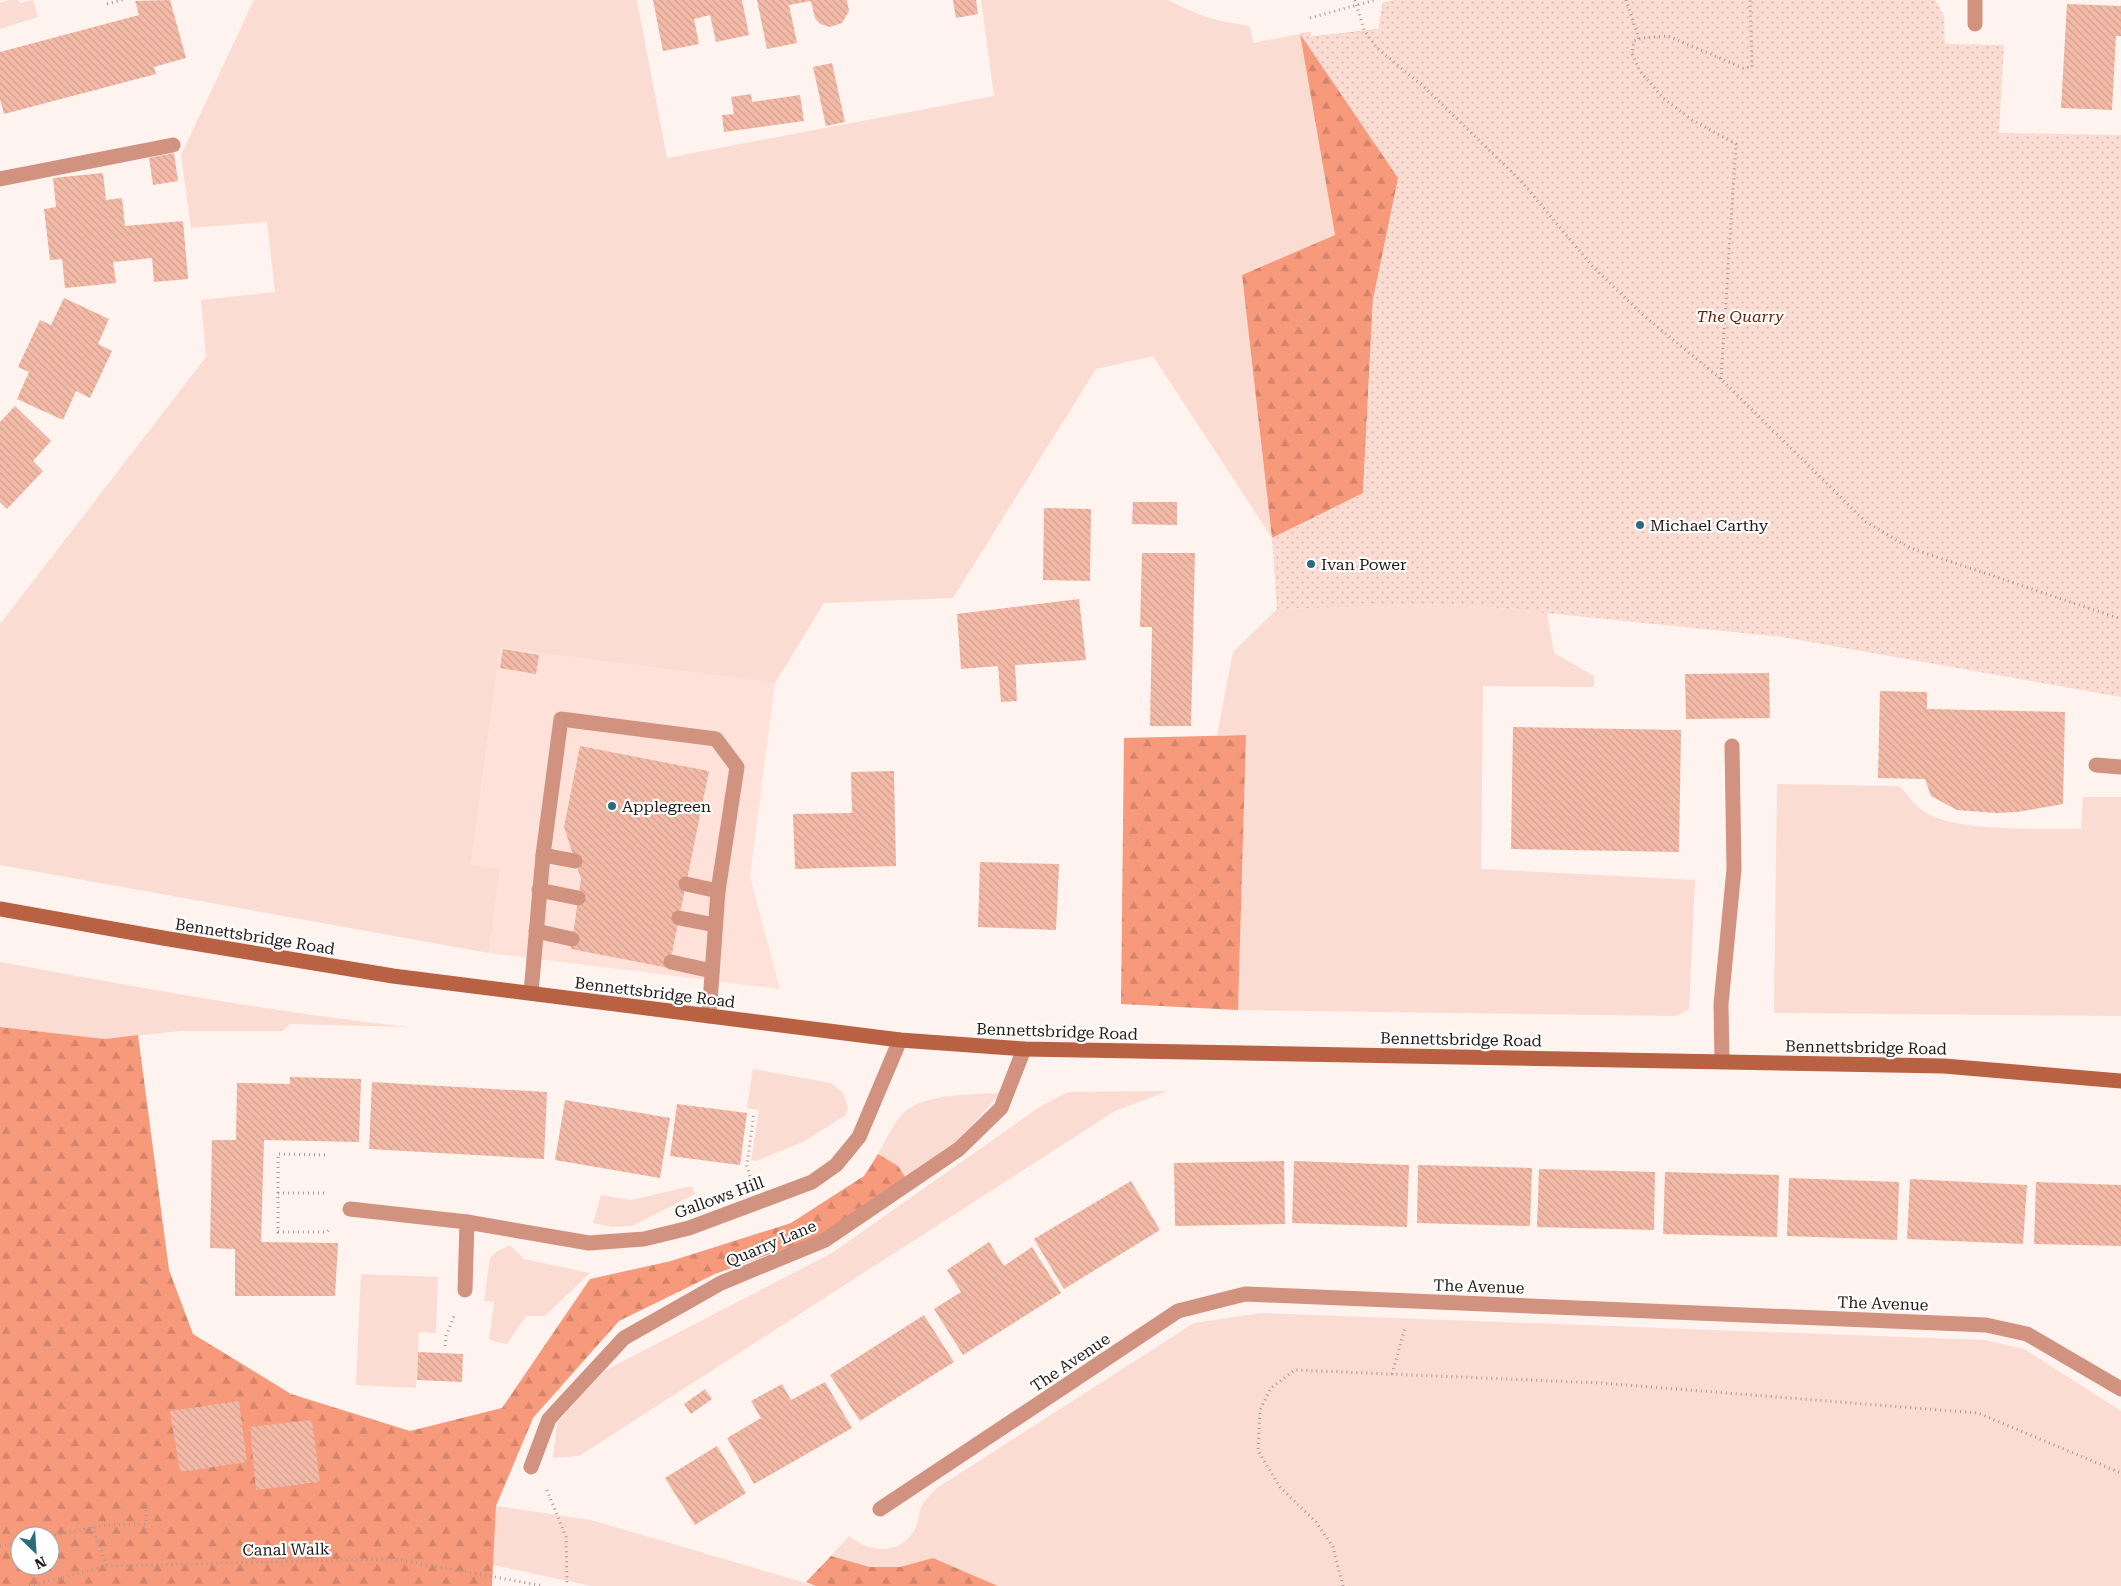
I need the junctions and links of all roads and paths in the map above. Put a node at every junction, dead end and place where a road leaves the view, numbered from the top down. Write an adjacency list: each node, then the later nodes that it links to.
1 (123, 0): 7 (path)
2 (1355, 0): 8 (path)
3 (1375, 0): 8 (path)
4 (1626, 0): 11 (path)
5 (1750, 0): 11 (path)
6 (1975, 0): 10 (street)
7 (107, 4)
8 (1356, 6): 9 (path); 14 (path)
9 (1310, 18)
10 (1975, 24)
11 (1639, 40): 14 (path)
12 (174, 145): 13 (street)
13 (0, 179)
14 (1721, 379): 15 (path)
15 (2121, 619)
16 (1732, 746): 36 (street)
17 (2096, 765): 18 (street)
18 (2121, 767)
19 (543, 855): 20 (street); 22 (street); 23 (street)
20 (575, 861)
21 (686, 884): 23 (street)
22 (540, 890): 24 (street); 28 (street)
23 (718, 891): 27 (street)
24 (578, 898)
25 (0, 909): 32 (main road, Bennettsbridge Road)
26 (679, 918): 27 (street)
27 (715, 925): 31 (street)
28 (536, 930): 29 (street); 32 (street)
29 (572, 939)
30 (671, 962): 31 (street)
31 (712, 971): 33 (street)
32 (531, 993): 33 (main road, Bennettsbridge Road)
33 (709, 1016): 34 (main road, Bennettsbridge Road)
34 (900, 1040): 35 (main road, Bennettsbridge Road); 44 (street, Gallows Hill)
35 (1024, 1049): 36 (main road, Bennettsbridge Road); 52 (street, Quarry Lane)
36 (1722, 1062): 37 (main road, Bennettsbridge Road)
37 (2121, 1081)
38 (754, 1112): 40 (path)
39 (324, 1154): 41 (path)
40 (746, 1166)
41 (278, 1193): 42 (path); 45 (path)
42 (326, 1193)
43 (350, 1209): 44 (street, Gallows Hill)
44 (467, 1222): 46 (street)
45 (327, 1232)
46 (465, 1290)
47 (1413, 1301): 50 (path); 51 (street, The Avenue); 55 (street, The Avenue)
48 (446, 1336): 49 (path)
49 (445, 1346)
50 (1392, 1374): 53 (path); 62 (path)
51 (2121, 1389)
52 (531, 1467): 61 (path)
53 (2121, 1473)
54 (146, 1501): 56 (path)
55 (880, 1509)
56 (92, 1528): 57 (path); 58 (path)
57 (60, 1534)
58 (107, 1566): 59 (path, Canal Walk); 60 (path, Canal Walk)
59 (29, 1586)
60 (544, 1586)
61 (567, 1586)
62 (1344, 1586)

